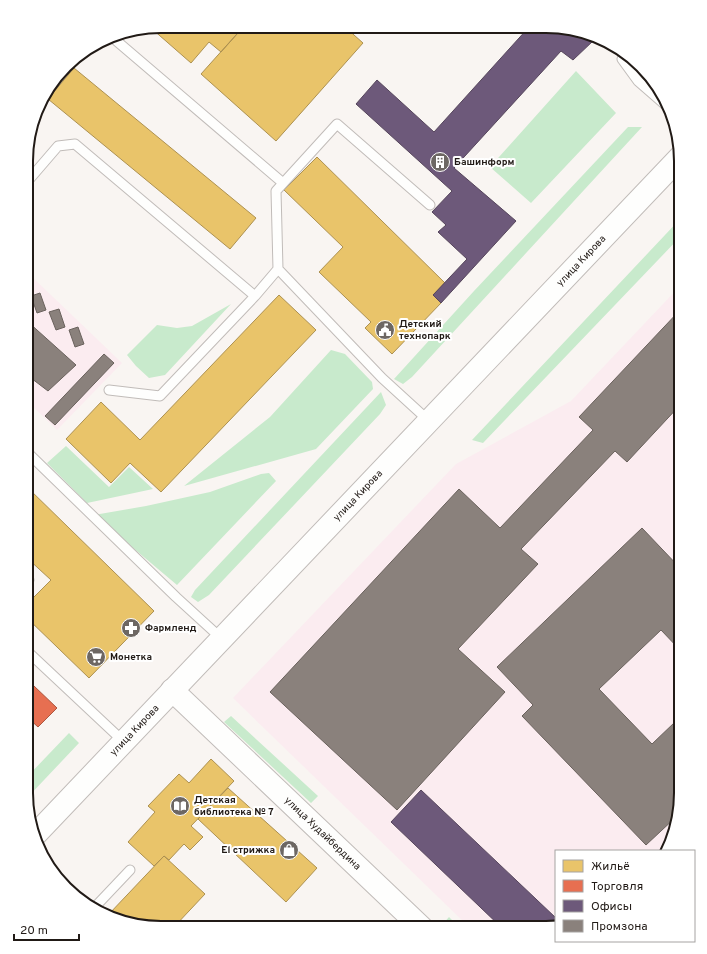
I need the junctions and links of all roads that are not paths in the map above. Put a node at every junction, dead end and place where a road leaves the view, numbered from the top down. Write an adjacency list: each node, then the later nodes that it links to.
1 (117, 41): 6 (lane)
2 (622, 59): 3 (lane)
3 (657, 97)
4 (674, 163): 11 (street, улица Кирова)
5 (33, 175): 9 (lane)
6 (283, 183): 7 (lane); 8 (lane)
7 (430, 205)
8 (278, 269): 9 (lane); 11 (lane)
9 (255, 296): 10 (lane)
10 (109, 390)
11 (429, 420): 13 (street, улица Кирова)
12 (33, 458): 13 (lane)
13 (222, 639): 15 (street, улица Кирова)
14 (33, 657): 16 (lane)
15 (172, 690): 16 (street, улица Кирова); 20 (street, улица Худайбердина)
16 (123, 742): 17 (street, улица Кирова)
17 (39, 831)
18 (130, 870): 19 (lane)
19 (98, 904)
20 (415, 921)

